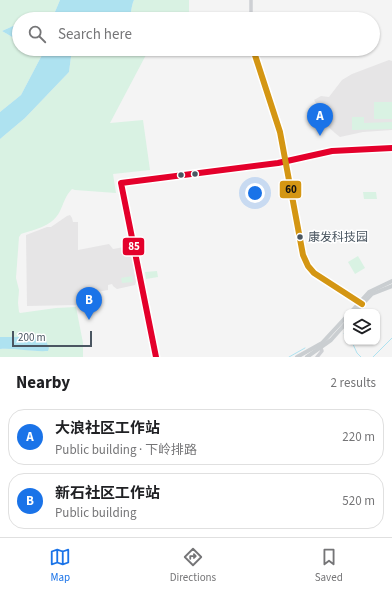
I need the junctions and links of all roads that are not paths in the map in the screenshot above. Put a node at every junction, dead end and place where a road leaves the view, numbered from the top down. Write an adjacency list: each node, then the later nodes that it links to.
1 (251, 0): 2 (street)
2 (251, 12)
3 (255, 56): 5 (street)
4 (392, 148): 5 (street)
5 (286, 161): 6 (street); 9 (street)
6 (121, 183): 16 (street)
7 (392, 281): 9 (main road)
8 (392, 286): 9 (main road)
9 (361, 303): 10 (main road); 11 (main road)
10 (354, 309)
11 (357, 309)
12 (344, 319): 17 (main road)
13 (344, 326): 14 (main road)
14 (321, 348): 15 (street); 18 (main road)
15 (318, 356)
16 (156, 357)
17 (297, 357)
18 (307, 357)

